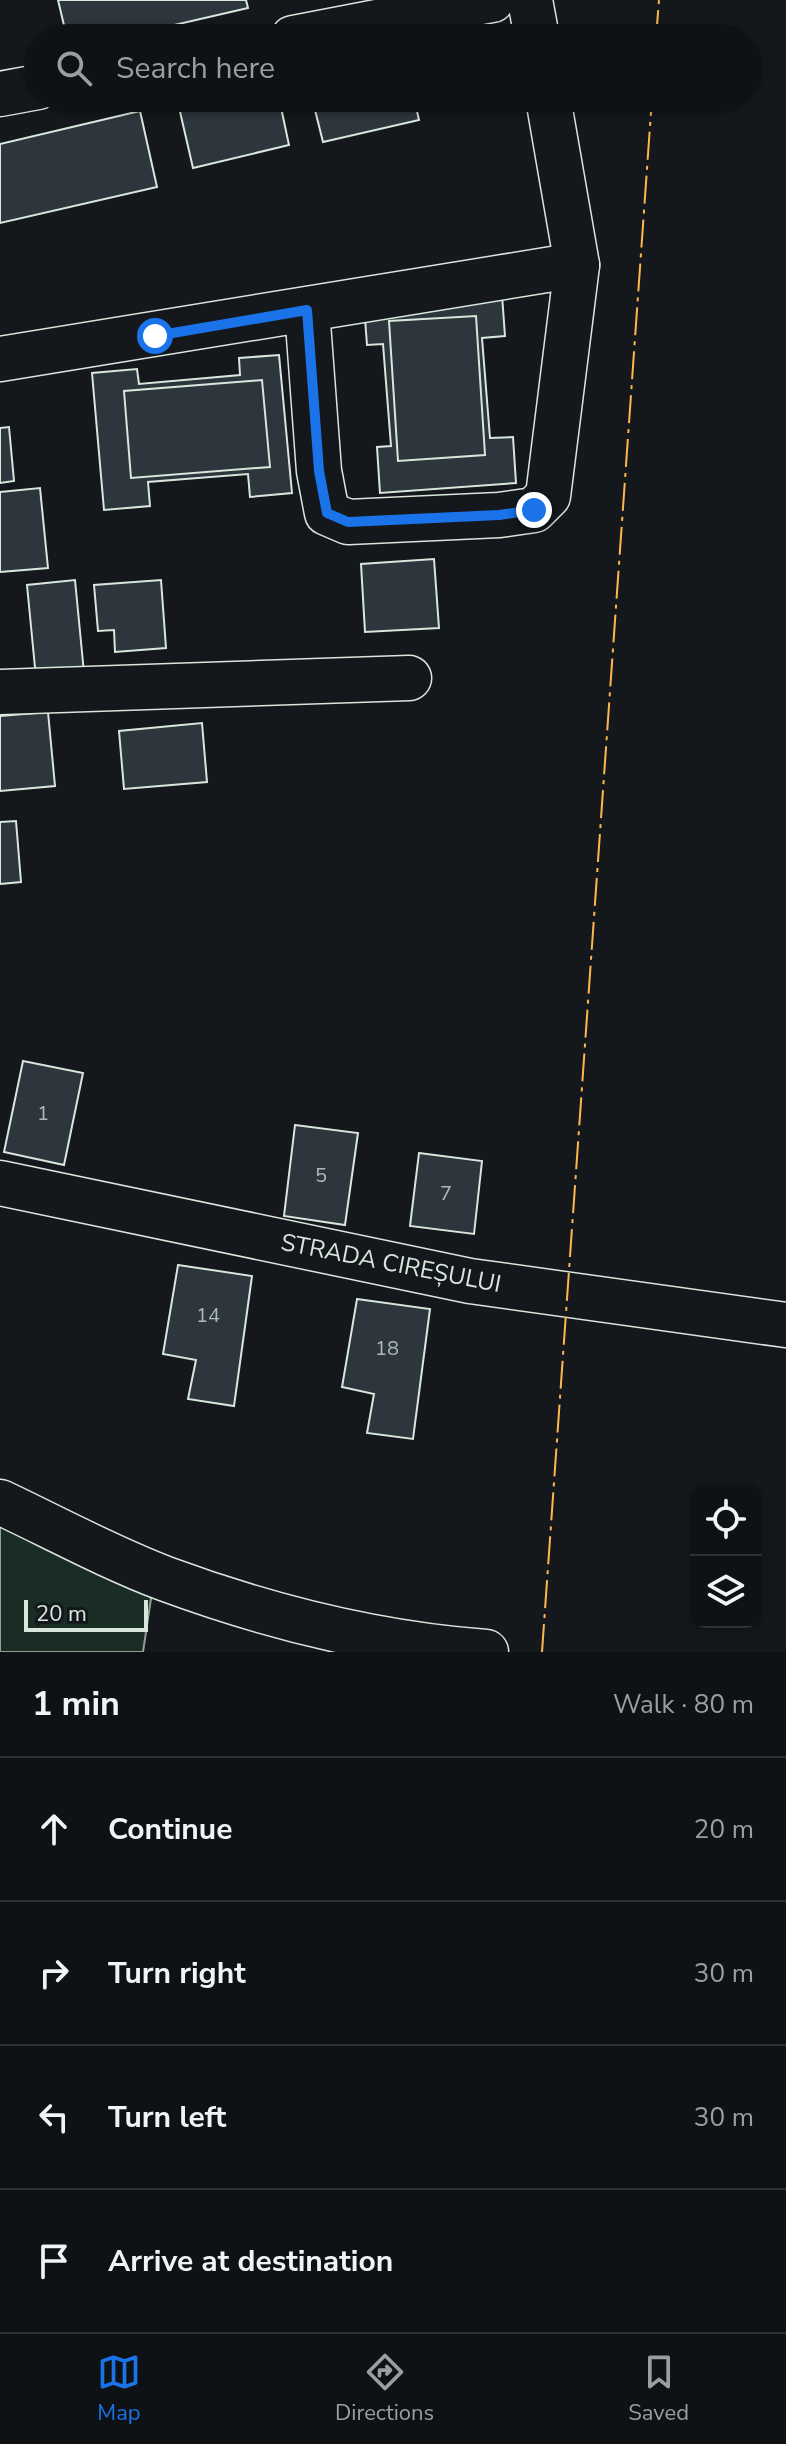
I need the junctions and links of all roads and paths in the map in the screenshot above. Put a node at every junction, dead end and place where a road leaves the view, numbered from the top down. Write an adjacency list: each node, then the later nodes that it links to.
1 (492, 0): 3 (street)
2 (530, 0): 4 (street)
3 (366, 24)
4 (534, 24)
5 (24, 90): 6 (street)
6 (0, 94)
7 (550, 112): 8 (street)
8 (577, 265): 9 (street); 9 (street)
9 (307, 310): 10 (street)
10 (1, 358)
11 (409, 678): 12 (street)
12 (0, 692)
13 (0, 1183): 14 (street, STRADA CIREȘULUI)
14 (786, 1325)
15 (0, 1502): 16 (street)
16 (486, 1652)

